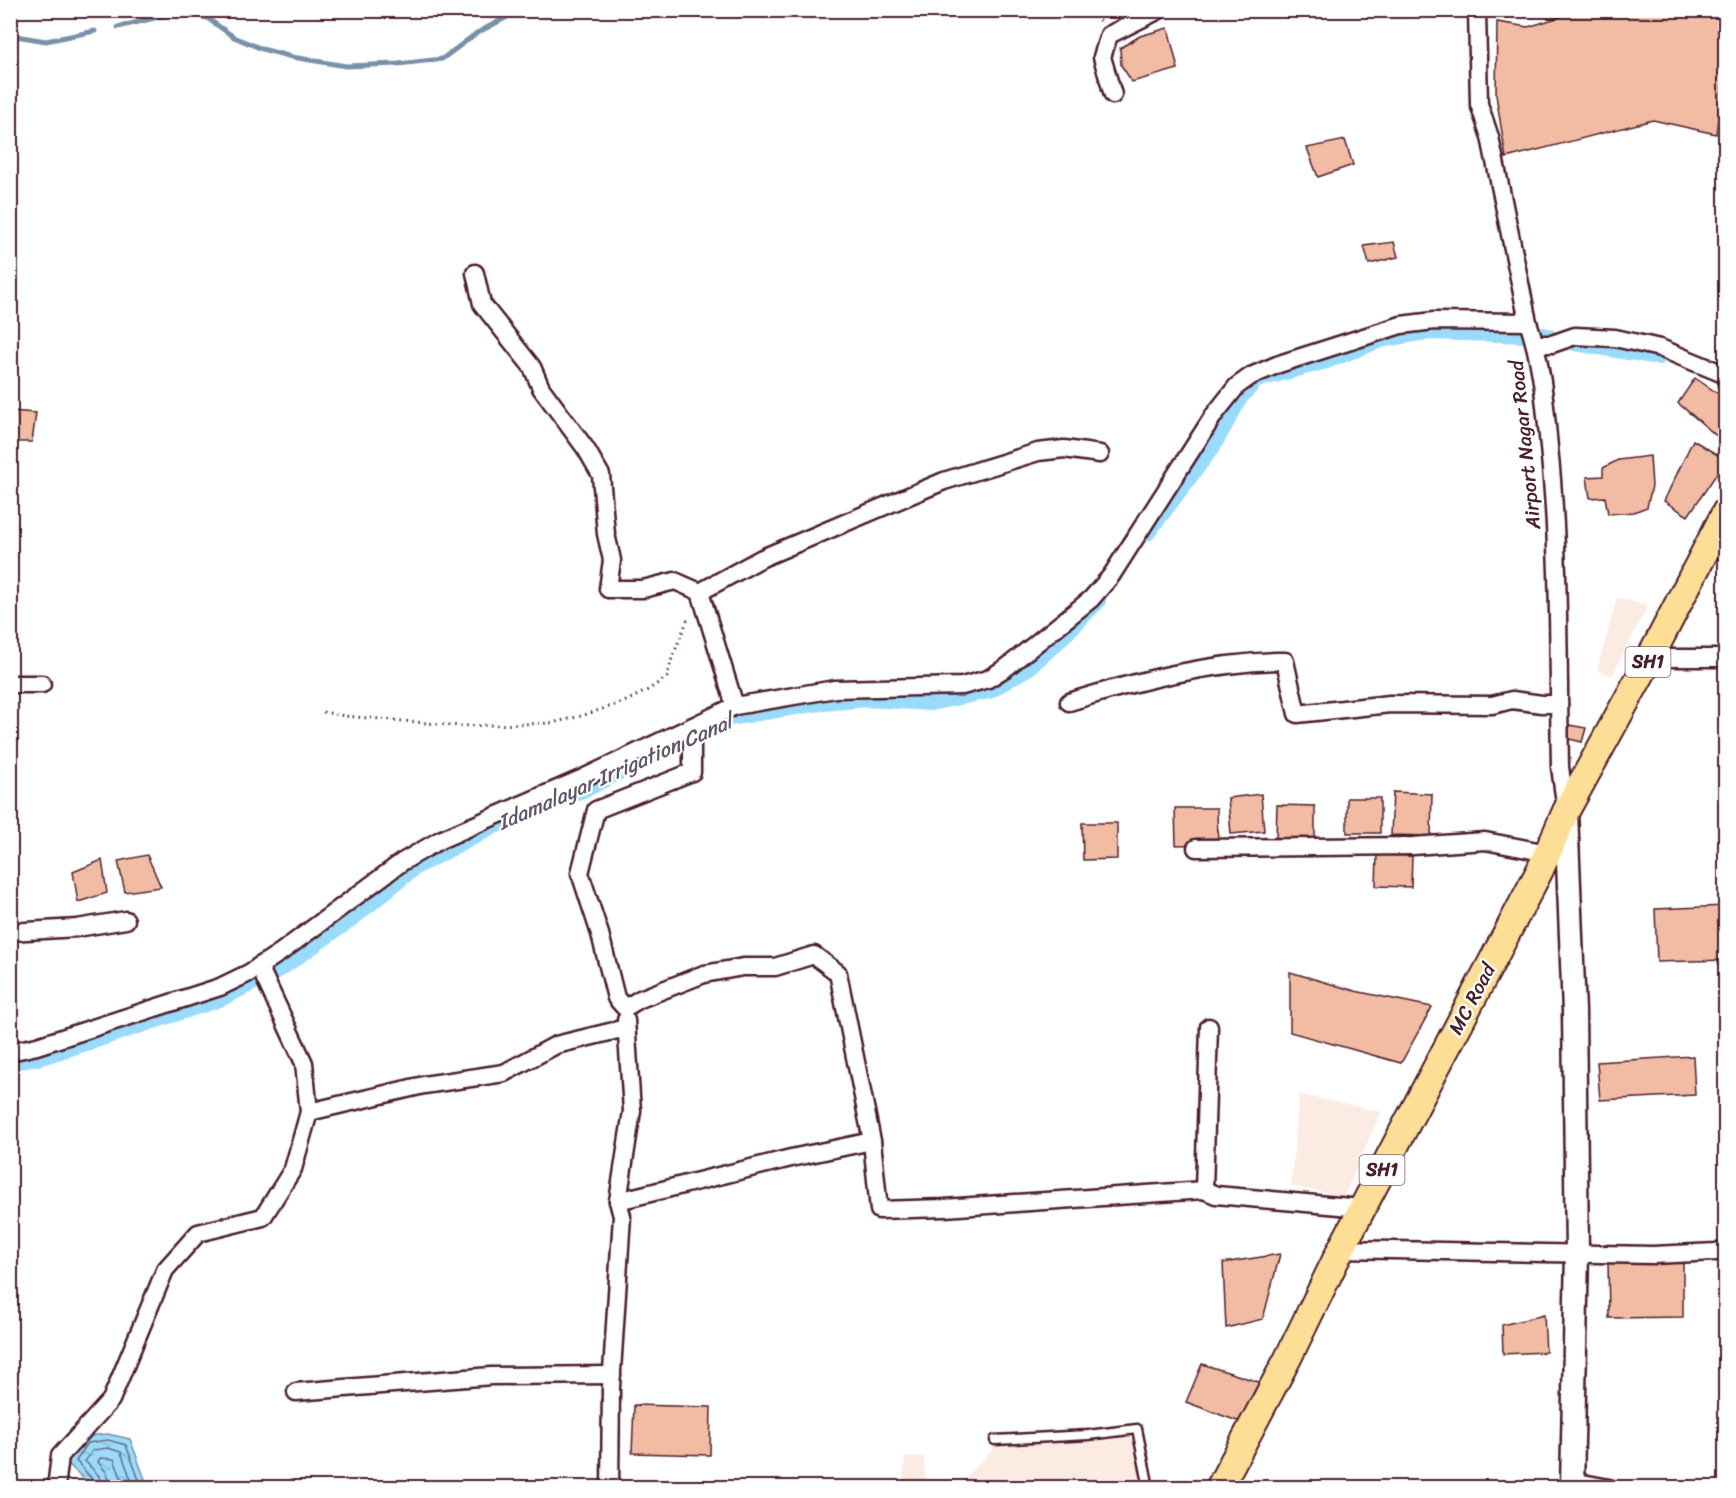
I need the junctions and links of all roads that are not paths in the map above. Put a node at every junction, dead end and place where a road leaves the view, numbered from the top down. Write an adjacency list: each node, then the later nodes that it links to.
1 (1159, 10): 3 (street)
2 (1477, 10): 5 (street, Airport Nagar Road)
3 (1113, 95)
4 (475, 273): 10 (street)
5 (1528, 322): 6 (street, Airport Nagar Road); 17 (street)
6 (1544, 344): 7 (street); 16 (street, Airport Nagar Road)
7 (1725, 375)
8 (1100, 454): 10 (street)
9 (1725, 511): 11 (main road, MC Road / SH1)
10 (700, 592): 17 (street)
11 (1650, 658): 12 (street); 19 (main road, MC Road / SH1)
12 (1725, 658)
13 (10, 684): 14 (street)
14 (42, 684)
15 (1069, 702): 16 (street)
16 (1559, 704): 19 (street, Airport Nagar Road)
17 (735, 706): 18 (street)
18 (692, 727): 24 (street); 25 (street)
19 (1566, 811): 21 (main road, MC Road / SH1); 36 (main road)
20 (1196, 848): 21 (street)
21 (1548, 853): 33 (main road, MC Road / SH1)
22 (126, 920): 23 (street)
23 (10, 932)
24 (260, 966): 28 (street); 29 (street)
25 (625, 1008): 27 (street); 30 (street)
26 (1209, 1027): 31 (street)
27 (626, 1029): 29 (street); 32 (street)
28 (10, 1052)
29 (309, 1112): 41 (street)
30 (872, 1141): 31 (street); 32 (street)
31 (1204, 1190): 33 (street)
32 (618, 1201): 37 (street)
33 (1362, 1208): 34 (main road, MC Road / SH1)
34 (1341, 1249): 36 (street); 44 (main road, MC Road / SH1)
35 (1725, 1249): 36 (street)
36 (1576, 1252): 40 (main road)
37 (612, 1375): 38 (street); 42 (street)
38 (296, 1392)
39 (995, 1440): 43 (lane)
40 (1572, 1484): 45 (street)
41 (56, 1488)
42 (610, 1488)
43 (1149, 1488)
44 (1219, 1488)
45 (1609, 1488)

